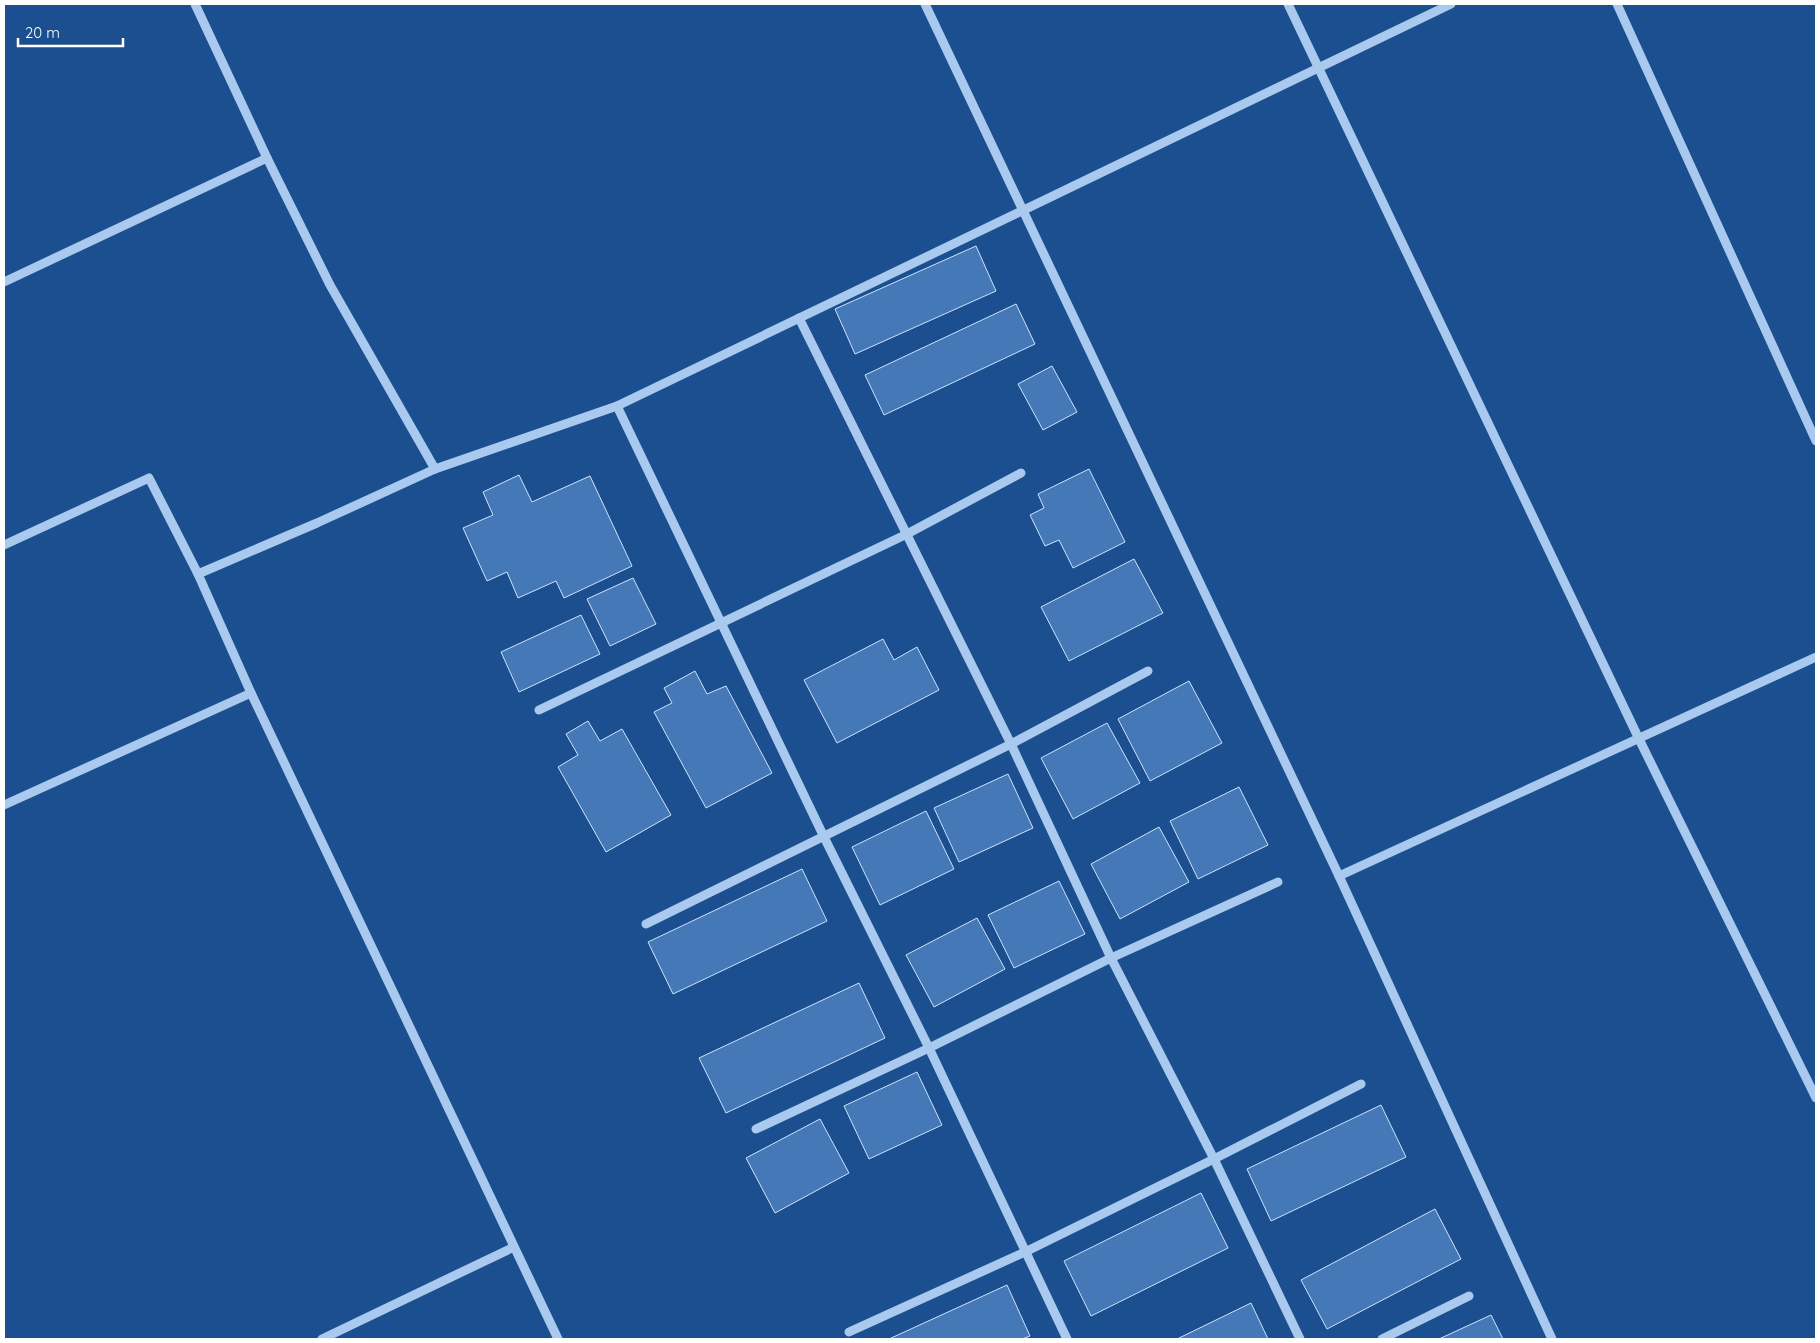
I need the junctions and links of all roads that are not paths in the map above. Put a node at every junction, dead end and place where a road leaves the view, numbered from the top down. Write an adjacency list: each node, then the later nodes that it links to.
1 (195, 4): 7 (street)
2 (925, 4): 8 (street)
3 (1288, 4): 6 (street)
4 (1451, 4): 6 (street)
5 (1617, 4): 12 (street)
6 (1319, 67): 8 (street); 23 (street)
7 (268, 158): 9 (street); 13 (street)
8 (1022, 209): 10 (street); 27 (street)
9 (4, 282)
10 (799, 318): 11 (street); 15 (street)
11 (617, 406): 13 (street); 18 (street)
12 (1816, 440)
13 (435, 469): 17 (street)
14 (1021, 473): 15 (street)
15 (907, 534): 18 (street); 24 (street)
16 (4, 544): 17 (street)
17 (198, 574): 21 (street)
18 (722, 624): 22 (street); 26 (street)
19 (1816, 657): 23 (street)
20 (1148, 671): 24 (street)
21 (251, 692): 25 (street); 36 (street)
22 (539, 710)
23 (1639, 739): 27 (street); 33 (street)
24 (1011, 744): 26 (street); 30 (street)
25 (4, 805)
26 (824, 837): 29 (street); 31 (street)
27 (1339, 876): 45 (street)
28 (1278, 882): 30 (street)
29 (646, 924)
30 (1111, 958): 31 (street); 35 (street)
31 (929, 1048): 34 (street); 37 (street)
32 (1361, 1084): 35 (street)
33 (1816, 1098)
34 (756, 1129)
35 (1214, 1160): 37 (street); 43 (street)
36 (514, 1247): 40 (street); 41 (street)
37 (1025, 1252): 39 (street); 42 (street)
38 (1469, 1296): 44 (street)
39 (849, 1332)
40 (322, 1339)
41 (558, 1339)
42 (1067, 1339)
43 (1300, 1339)
44 (1382, 1339)
45 (1552, 1339)

